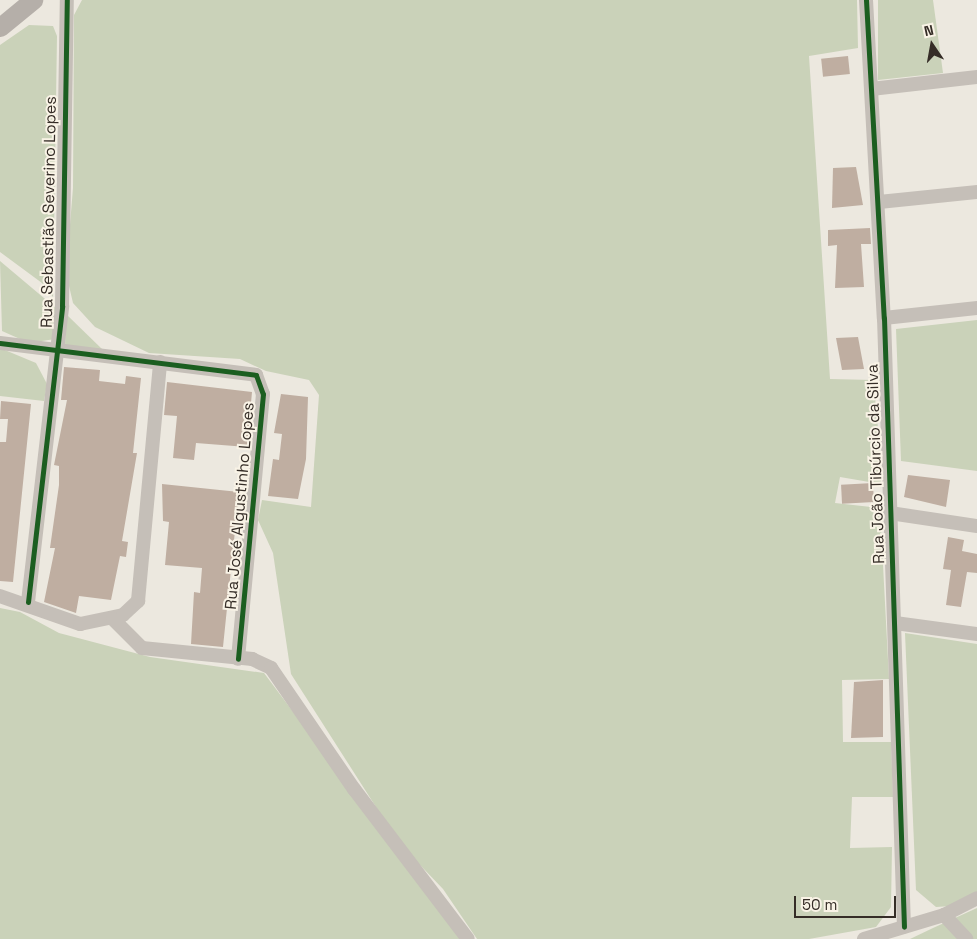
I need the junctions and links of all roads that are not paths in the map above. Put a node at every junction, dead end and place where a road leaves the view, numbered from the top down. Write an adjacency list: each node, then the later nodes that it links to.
1 (33, 0): 4 (main road)
2 (67, 0): 12 (street, Rua Sebastião Severino Lopes)
3 (866, 0): 6 (street, Rua João Tibúrcio da Silva)
4 (0, 27)
5 (977, 77): 6 (street)
6 (871, 88): 8 (street, Rua João Tibúrcio da Silva)
7 (977, 192): 8 (street)
8 (879, 202): 10 (street, Rua João Tibúrcio da Silva)
9 (977, 308): 10 (street)
10 (884, 318): 14 (street, Rua João Tibúrcio da Silva)
11 (0, 343): 12 (street, Rua José Algustinho Lopes)
12 (58, 350): 13 (street, Rua José Algustinho Lopes); 17 (street, Rua Sebastião Severino Lopes)
13 (160, 362): 18 (street); 21 (street, Rua José Algustinho Lopes)
14 (890, 513): 15 (street); 19 (street, Rua João Tibúrcio da Silva)
15 (977, 526)
16 (0, 596): 17 (street)
17 (28, 602): 18 (street)
18 (113, 618): 21 (street)
19 (895, 623): 20 (street); 24 (street, Rua João Tibúrcio da Silva)
20 (977, 634)
21 (238, 659): 25 (street)
22 (977, 898): 23 (street)
23 (944, 915): 24 (street); 27 (street)
24 (904, 927): 26 (street)
25 (468, 939)
26 (864, 939)
27 (966, 939)

